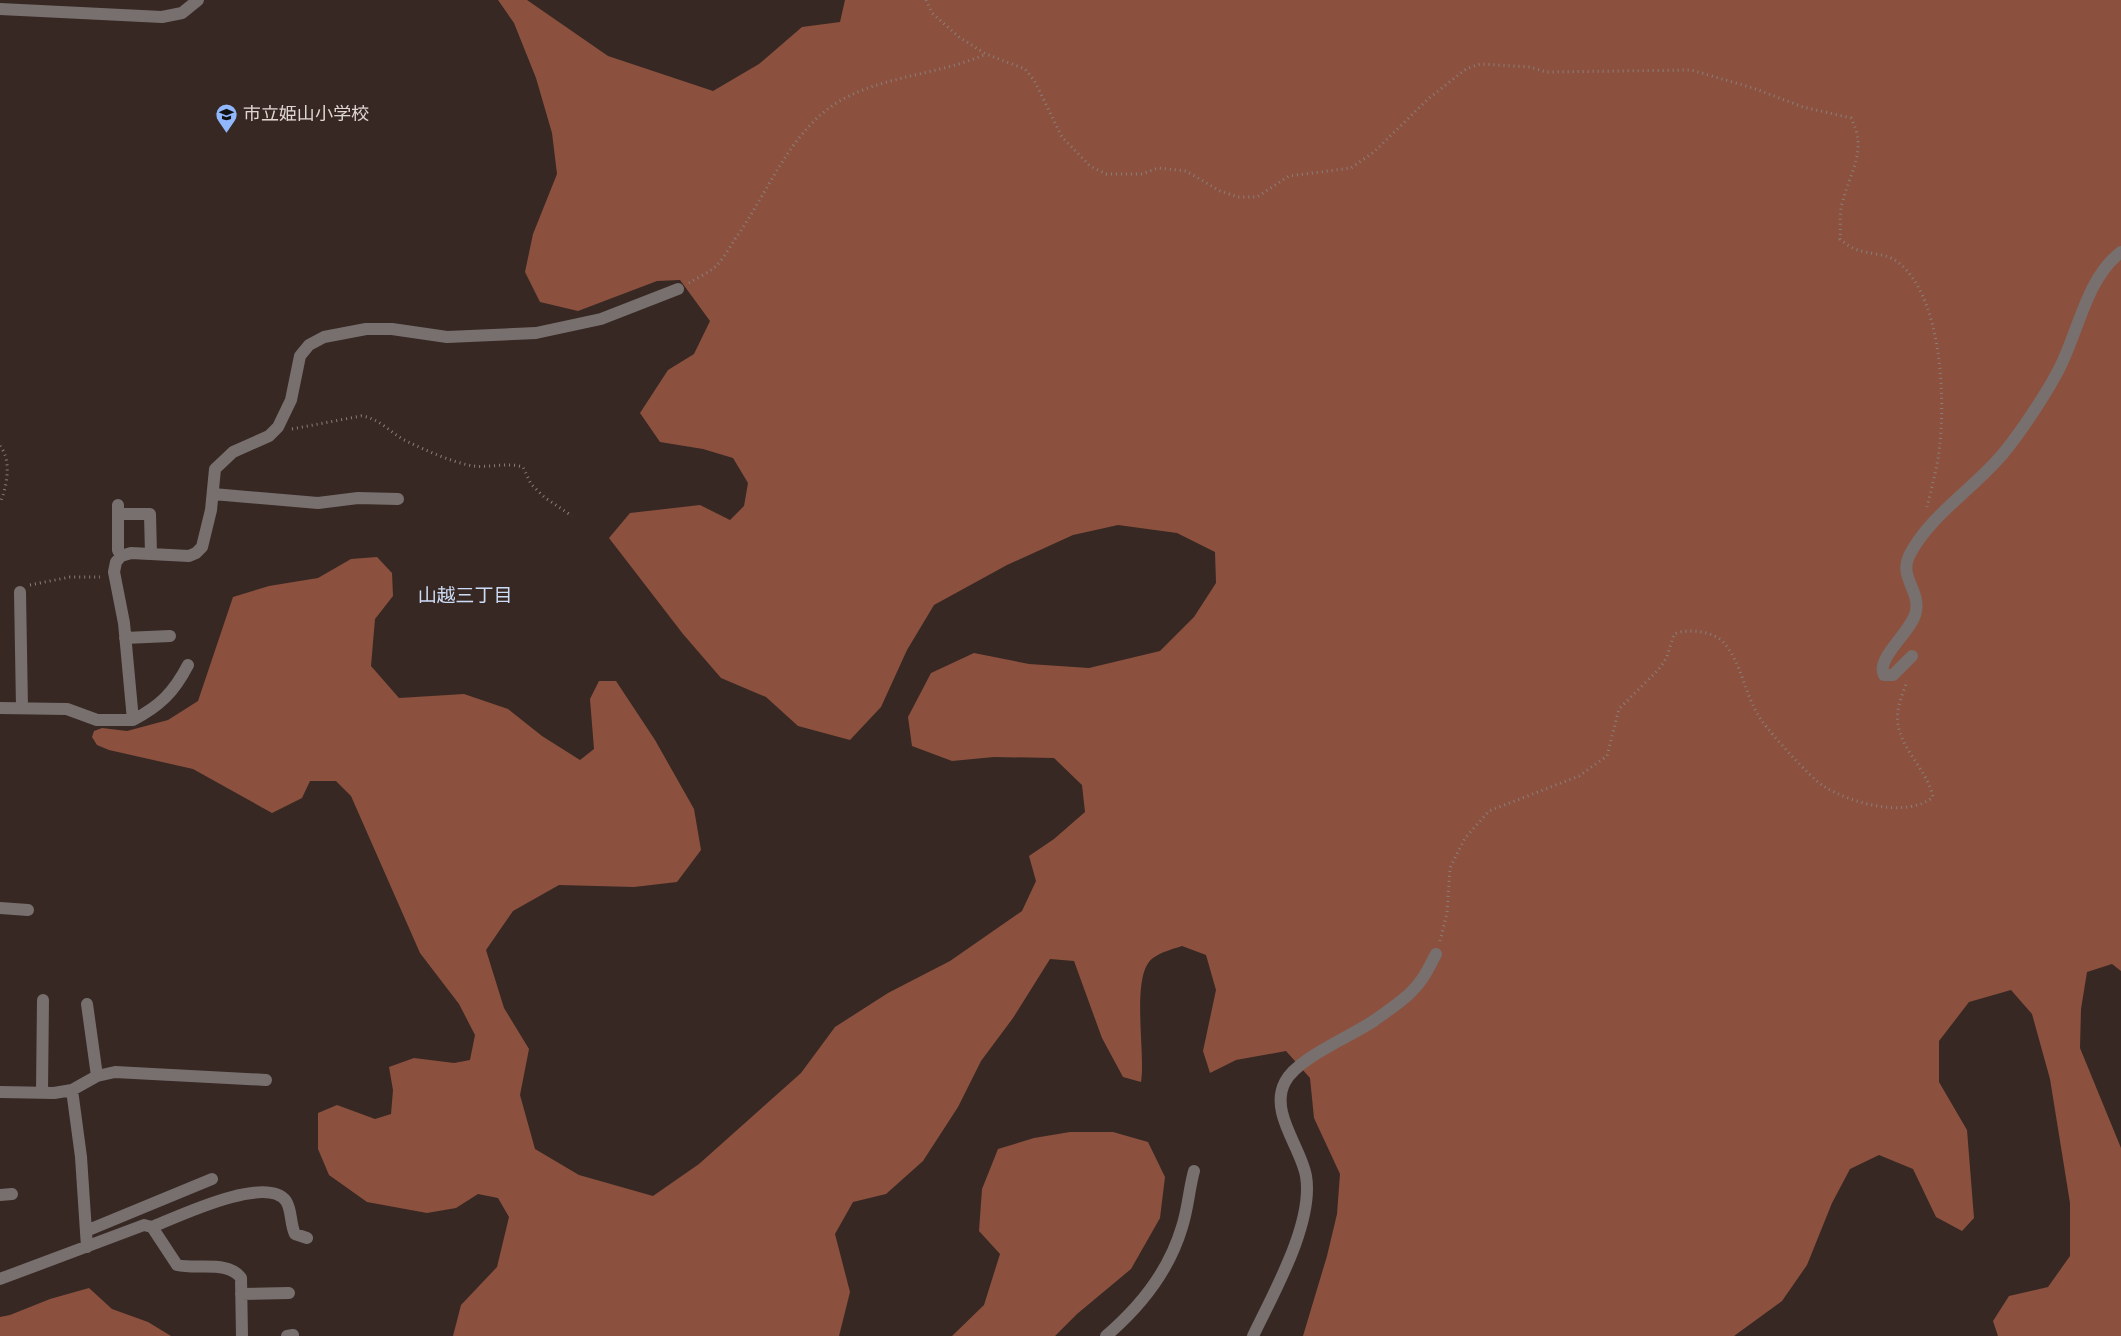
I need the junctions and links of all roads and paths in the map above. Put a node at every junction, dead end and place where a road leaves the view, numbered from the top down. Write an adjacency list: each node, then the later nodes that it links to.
1 (198, 0): 3 (street)
2 (926, 0): 4 (path)
3 (0, 9)
4 (986, 54): 6 (path); 12 (path)
5 (2121, 252): 20 (street)
6 (678, 289): 7 (street)
7 (278, 427): 9 (street); 13 (path)
8 (0, 446): 11 (path)
9 (213, 494): 10 (street); 14 (street)
10 (398, 499)
11 (0, 503)
12 (1927, 509)
13 (572, 516)
14 (151, 554): 15 (street); 15 (street)
15 (121, 556): 16 (street)
16 (116, 579): 17 (path); 19 (street)
17 (20, 592): 23 (street)
18 (170, 636): 19 (street)
19 (125, 638): 24 (street)
20 (1912, 656): 27 (path)
21 (188, 665): 24 (street)
22 (0, 708): 23 (street)
23 (22, 708): 24 (street)
24 (133, 720)
25 (0, 908): 26 (street)
26 (28, 910)
27 (1436, 954): 46 (street)
28 (43, 1000): 34 (street)
29 (87, 1004): 30 (street)
30 (97, 1076): 31 (street); 32 (street)
31 (266, 1080)
32 (72, 1090): 34 (street); 38 (street)
33 (0, 1092): 34 (street)
34 (42, 1092)
35 (1194, 1171): 45 (street)
36 (212, 1179): 38 (street)
37 (152, 1227): 39 (street); 40 (street); 43 (street)
38 (86, 1231): 40 (street)
39 (307, 1238)
40 (88, 1247): 41 (street)
41 (0, 1279)
42 (289, 1293): 43 (street)
43 (241, 1294): 44 (street)
44 (242, 1336)
45 (1106, 1336)
46 (1253, 1336)

